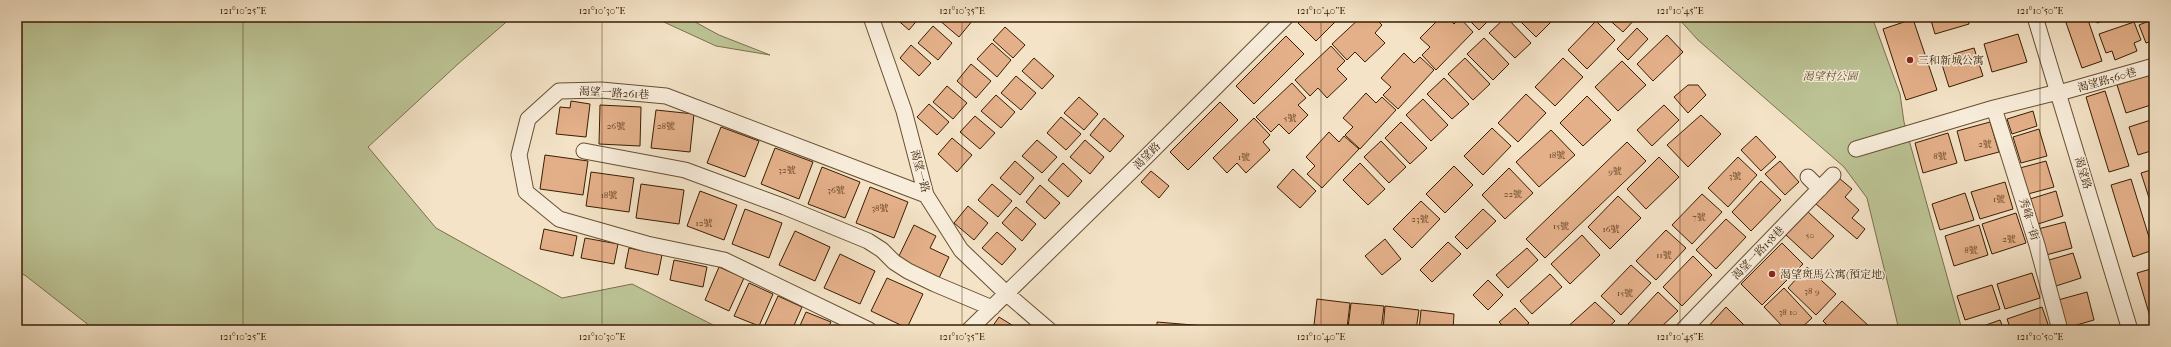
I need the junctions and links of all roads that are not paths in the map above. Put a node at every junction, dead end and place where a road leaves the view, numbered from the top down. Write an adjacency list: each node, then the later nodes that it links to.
1 (871, 17): 12 (street, 渴望一路)
2 (1286, 17): 13 (street, 渴望路)
3 (2035, 17): 5 (street, 渴望路)
4 (2154, 66): 5 (street, 渴望路560巷)
5 (2059, 93): 6 (street); 20 (street, 渴望路)
6 (1994, 108): 7 (street); 19 (street, 秀峰一街)
7 (1856, 150)
8 (584, 152): 14 (street)
9 (1832, 175): 11 (street, 渴望一路158巷)
10 (1808, 177): 11 (street)
11 (1820, 189): 18 (street, 渴望一路158巷)
12 (926, 195): 13 (street, 渴望一路); 15 (street, 渴望一路261巷)
13 (1007, 294): 14 (street); 17 (street, 渴望一路)
14 (992, 308): 16 (street)
15 (869, 330)
16 (969, 330)
17 (1050, 330)
18 (1683, 330)
19 (2060, 330)
20 (2130, 330)

